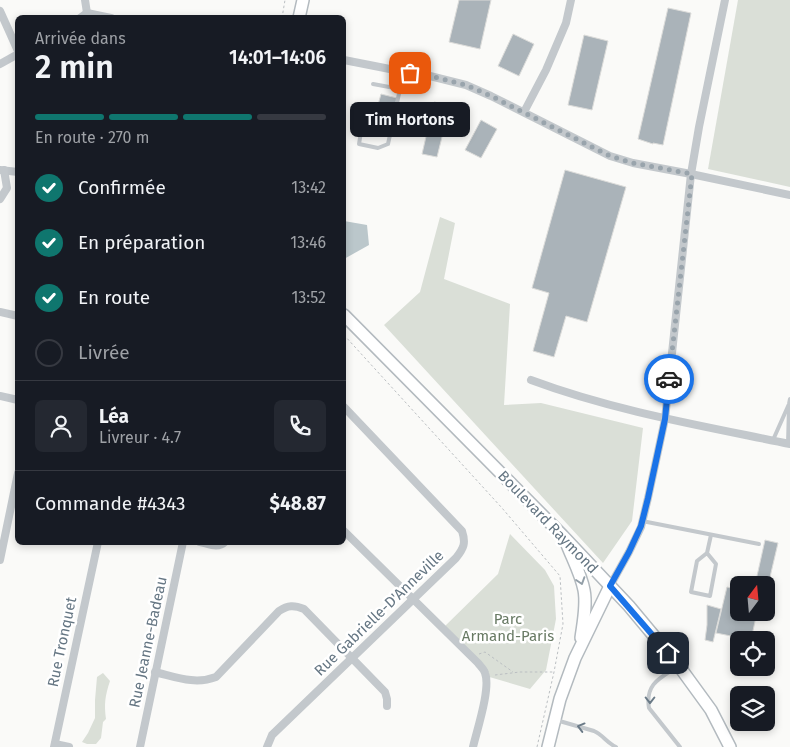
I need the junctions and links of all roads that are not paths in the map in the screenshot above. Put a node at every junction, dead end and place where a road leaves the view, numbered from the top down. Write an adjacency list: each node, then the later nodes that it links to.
1 (85, 0): 6 (street)
2 (303, 0): 7 (street)
3 (571, 0): 13 (street)
4 (725, 0): 17 (street)
5 (0, 12): 8 (street)
6 (84, 15)
7 (300, 15)
8 (15, 45)
9 (15, 54): 11 (street)
10 (346, 60): 13 (street)
11 (0, 64)
12 (373, 84): 14 (lane)
13 (524, 112): 17 (street)
14 (362, 132)
15 (2, 170): 16 (street); 19 (street)
16 (15, 172)
17 (692, 174): 18 (street); 28 (street)
18 (790, 195)
19 (0, 199)
20 (0, 312): 21 (street)
21 (15, 315)
22 (346, 317): 35 (street, Boulevard Raymond)
23 (531, 380): 28 (street)
24 (0, 396): 25 (street)
25 (15, 399)
26 (790, 402): 29 (lane); 30 (lane)
27 (346, 409): 42 (street, Rue Gabrielle-D'Anneville)
28 (665, 419): 29 (street); 32 (street)
29 (773, 440): 30 (street)
30 (789, 444)
31 (15, 488): 40 (street)
32 (642, 521): 34 (lane); 41 (street)
33 (346, 533): 42 (street)
34 (711, 535): 36 (lane); 39 (lane)
35 (563, 536): 41 (street, Boulevard Raymond); 43 (street, one-way to 43)
36 (759, 544)
37 (97, 545): 50 (street, Rue Tronquet)
38 (182, 545): 46 (street, Rue Jeanne-Badeau)
39 (707, 553): 39 (lane)
40 (0, 560)
41 (610, 586): 43 (street); 45 (street, Boulevard Raymond)
42 (414, 599): 44 (street, Rue Gabrielle-D'Anneville); 54 (street)
43 (581, 646): 48 (street)
44 (352, 658): 46 (street); 47 (street); 53 (street, Rue Gabrielle-D'Anneville)
45 (679, 666): 58 (lane, one-way to 58); 59 (street, Boulevard Raymond)
46 (156, 672): 52 (street, Rue Jeanne-Badeau)
47 (387, 706)
48 (554, 720): 49 (lane, one-way to 48); 55 (street)
49 (604, 740): 56 (lane); 57 (lane)
50 (55, 746): 51 (street)
51 (69, 747)
52 (140, 747)
53 (267, 747)
54 (473, 747)
55 (548, 747)
56 (602, 747)
57 (616, 747)
58 (680, 747)
59 (730, 747)

